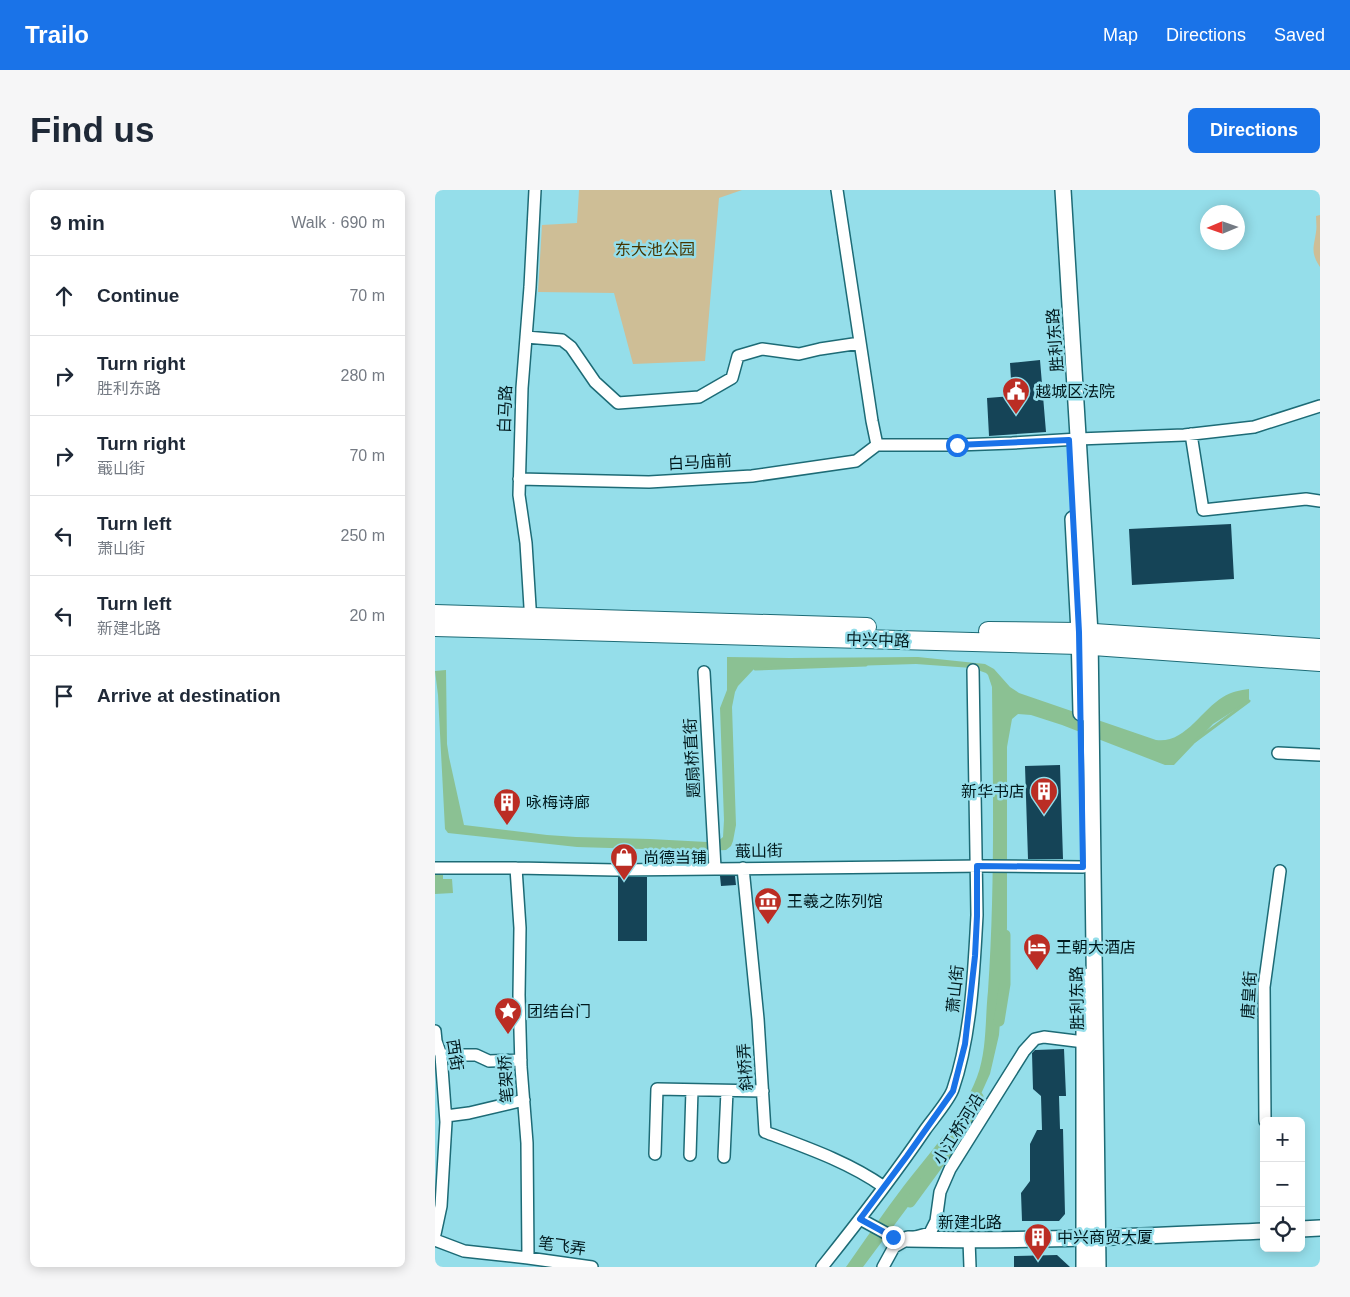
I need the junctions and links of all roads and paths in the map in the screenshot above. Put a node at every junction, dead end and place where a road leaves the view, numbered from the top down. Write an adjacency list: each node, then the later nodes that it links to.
1 (535, 190): 5 (street, 白马路)
2 (837, 190): 6 (street)
3 (1055, 190): 9 (main road, 胜利东路)
4 (1063, 190): 9 (main road, 胜利东路)
5 (526, 337): 6 (street); 11 (street, 白马路)
6 (860, 343): 10 (street)
7 (1320, 406): 8 (street)
8 (1191, 434): 9 (street); 12 (street)
9 (1074, 439): 10 (street); 16 (main road, 胜利东路)
10 (877, 445): 11 (street, 白马庙前)
11 (519, 478): 14 (street, 白马路)
12 (1320, 501)
13 (435, 614): 14 (main road, 中兴中路)
14 (531, 624): 15 (main road, 中兴中路); 16 (main road, 中兴中路)
15 (435, 627)
16 (1085, 639): 17 (main road, 中兴中路); 18 (main road, 中兴中路); 21 (main road, 胜利东路)
17 (1320, 648)
18 (1320, 662)
19 (973, 670): 24 (street, 萧山街)
20 (704, 672): 28 (street, 题扇桥直街)
21 (1086, 742): 25 (main road, 胜利东路); 52 (main road, 胜利东路)
22 (1278, 753): 23 (street)
23 (1320, 755)
24 (980, 866): 25 (street, 蕺山街); 29 (street, 蕺山街); 45 (street, 萧山街)
25 (1083, 867): 32 (main road, 胜利东路)
26 (435, 868): 27 (street, 蕺山街)
27 (516, 868): 28 (street, 蕺山街); 34 (street, 笔架桥)
28 (715, 868): 29 (street, 蕺山街)
29 (743, 868): 38 (street, 斜桥弄)
30 (1280, 871): 41 (street, 唐皇街)
31 (435, 1031): 33 (street, 西街)
32 (1084, 1042): 51 (street, 小江桥河沿); 52 (main road, 胜利东路)
33 (441, 1055): 34 (street); 35 (street, 西街)
34 (521, 1060): 39 (street, 笔架桥)
35 (439, 1082): 40 (street, 西街)
36 (692, 1090): 37 (street); 42 (street); 43 (street)
37 (727, 1090): 38 (street); 44 (street)
38 (763, 1091): 45 (street, 斜桥弄)
39 (524, 1100): 40 (street); 54 (street, 笔架桥)
40 (446, 1116): 50 (street, 西街)
41 (1265, 1117)
42 (655, 1154)
43 (690, 1155)
44 (724, 1156)
45 (884, 1187): 46 (street, 萧山街)
46 (863, 1221): 51 (street, 新建北路); 56 (street, 萧山街)
47 (1320, 1228): 48 (main road)
48 (1305, 1229)
49 (1260, 1231): 52 (main road, 新建北路)
50 (435, 1234): 54 (street, 笔飞弄)
51 (901, 1238): 53 (main road, 新建北路); 57 (street, 小江桥河沿)
52 (1091, 1238): 53 (main road, 新建北路); 59 (main road, 胜利东路); 60 (main road, 胜利东路)
53 (969, 1240): 58 (street)
54 (528, 1258): 55 (street, 笔飞弄)
55 (592, 1267)
56 (822, 1267)
57 (883, 1267)
58 (970, 1267)
59 (1084, 1267)
60 (1098, 1267)

